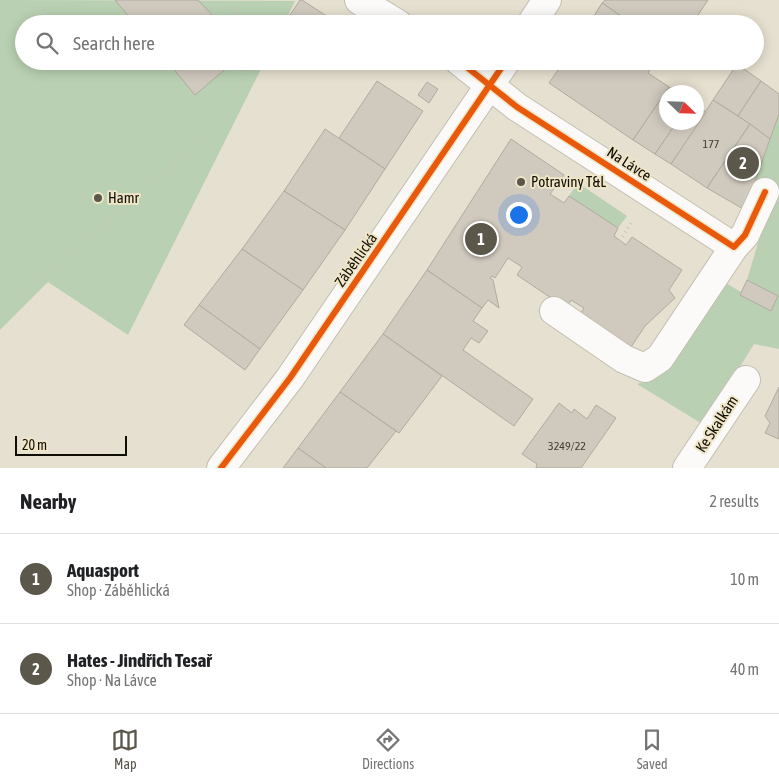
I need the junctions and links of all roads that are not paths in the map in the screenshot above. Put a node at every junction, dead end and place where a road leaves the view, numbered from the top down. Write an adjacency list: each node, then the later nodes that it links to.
1 (359, 0): 3 (street)
2 (547, 0): 4 (street)
3 (383, 15)
4 (537, 15)
5 (470, 70): 7 (street, Na Lávce)
6 (500, 70): 7 (street, Záběhlická)
7 (490, 86): 9 (street, Na Lávce); 12 (street, Záběhlická)
8 (765, 192): 9 (street)
9 (734, 247): 10 (street)
10 (554, 311)
11 (746, 380): 13 (street, Ke Skalkám)
12 (221, 468)
13 (687, 468)

